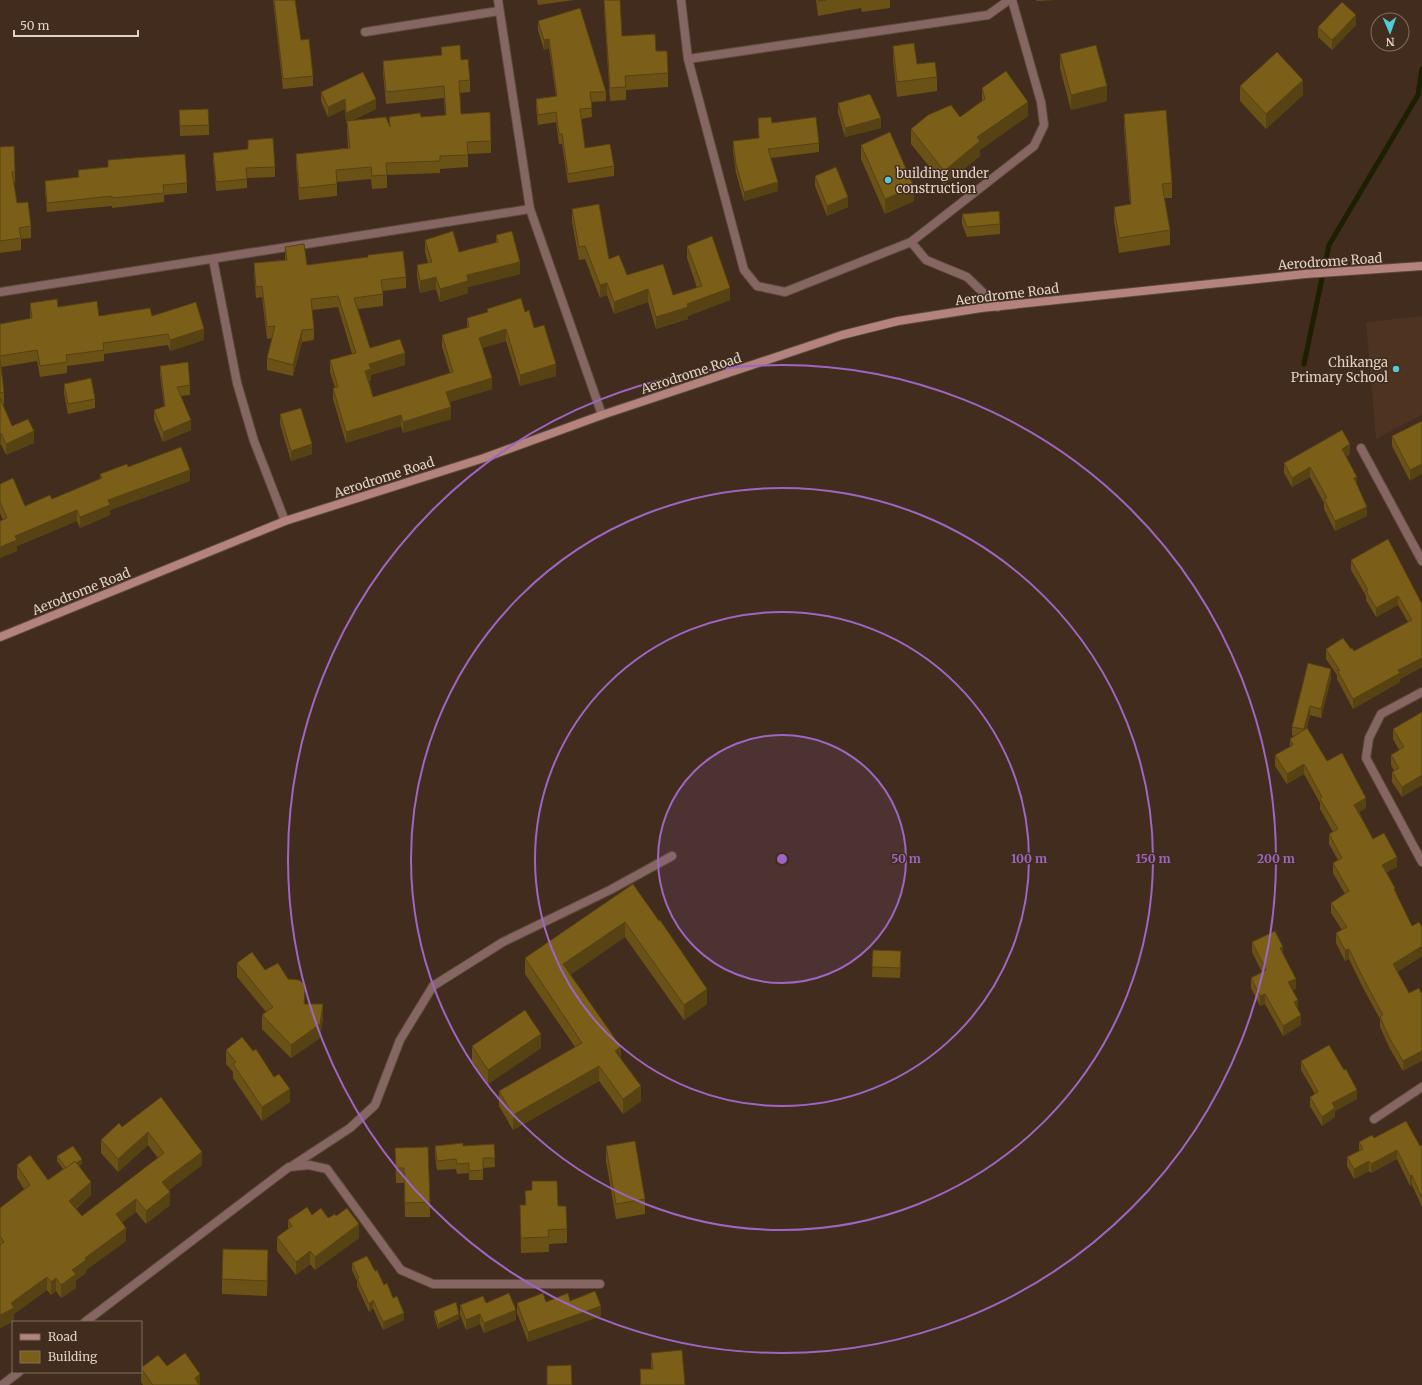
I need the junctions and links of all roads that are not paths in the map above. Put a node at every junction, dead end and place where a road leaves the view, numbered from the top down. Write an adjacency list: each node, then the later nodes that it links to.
1 (498, 0): 5 (street)
2 (681, 0): 7 (street)
3 (1009, 0): 7 (street)
4 (1012, 0): 9 (street)
5 (500, 11): 6 (street); 8 (street)
6 (365, 32)
7 (688, 59): 9 (street)
8 (530, 209): 10 (street); 14 (street)
9 (911, 242): 13 (street)
10 (213, 259): 12 (street); 16 (street)
11 (1422, 266): 13 (street, Aerodrome Road)
12 (0, 292)
13 (998, 307): 14 (street, Aerodrome Road)
14 (602, 415): 16 (street, Aerodrome Road)
15 (1362, 448): 17 (street)
16 (285, 521): 18 (street, Aerodrome Road)
17 (1422, 561)
18 (0, 637)
19 (1422, 692): 21 (street)
20 (672, 856): 24 (street)
21 (1422, 862)
22 (1422, 1088): 23 (street)
23 (1374, 1119)
24 (290, 1167): 25 (street); 26 (street)
25 (600, 1284)
26 (86, 1321)
27 (18, 1373): 28 (street)
28 (2, 1385)

